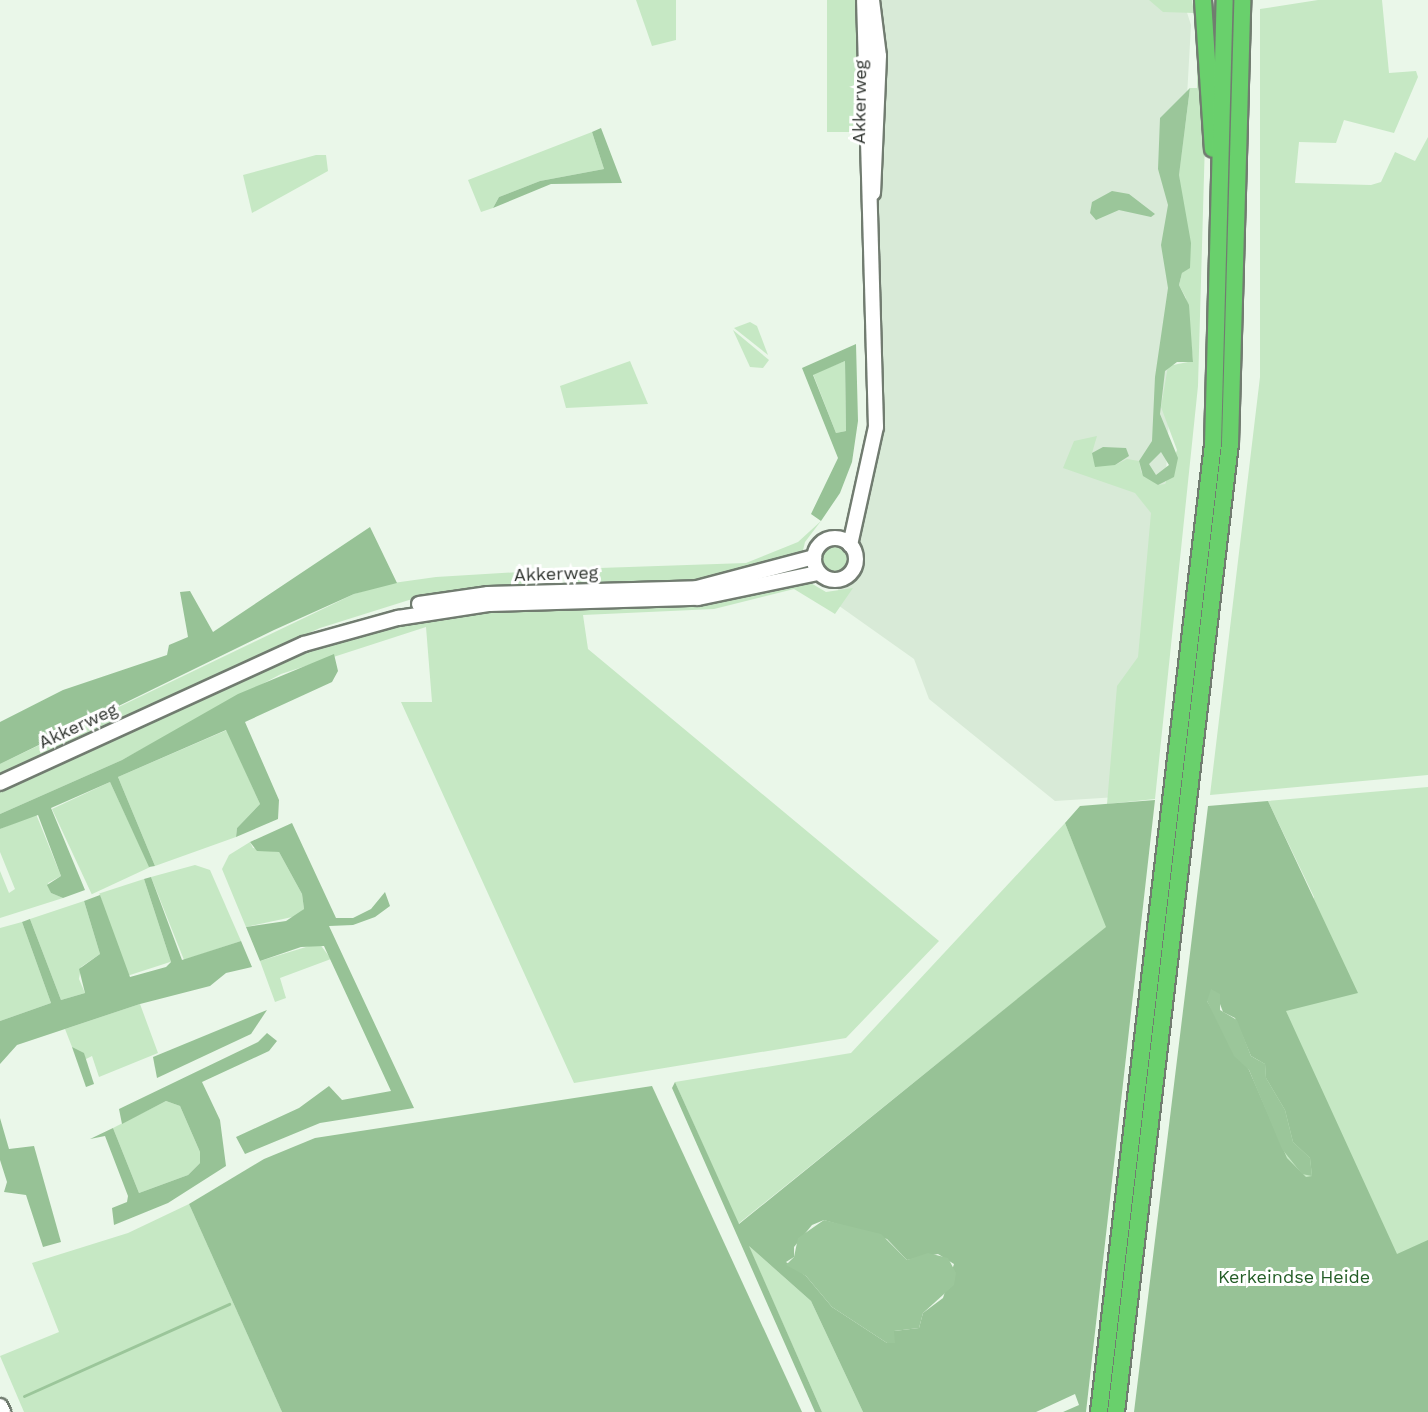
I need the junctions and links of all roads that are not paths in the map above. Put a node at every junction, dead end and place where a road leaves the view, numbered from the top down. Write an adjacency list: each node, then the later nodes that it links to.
1 (864, 0): 8 (main road, Akkerweg)
2 (872, 0): 8 (main road, Akkerweg)
3 (1203, 0): 9 (highway)
4 (1224, 0): 9 (highway)
5 (1242, 0): 7 (highway)
6 (1246, 0): 7 (highway)
7 (1241, 21): 20 (highway)
8 (871, 204): 10 (main road, Akkerweg)
9 (1221, 262): 19 (highway)
10 (858, 500): 11 (main road, Akkerweg); 12 (main road, Akkerweg)
11 (835, 538): 12 (main road); 13 (main road)
12 (850, 545): 14 (main road)
13 (814, 557): 14 (main road); 15 (main road, Akkerweg)
14 (818, 573): 15 (main road, Akkerweg)
15 (564, 596): 16 (main road, Akkerweg)
16 (0, 783)
17 (0, 1406): 18 (main road)
18 (3, 1412)
19 (1099, 1412)
20 (1116, 1412)

